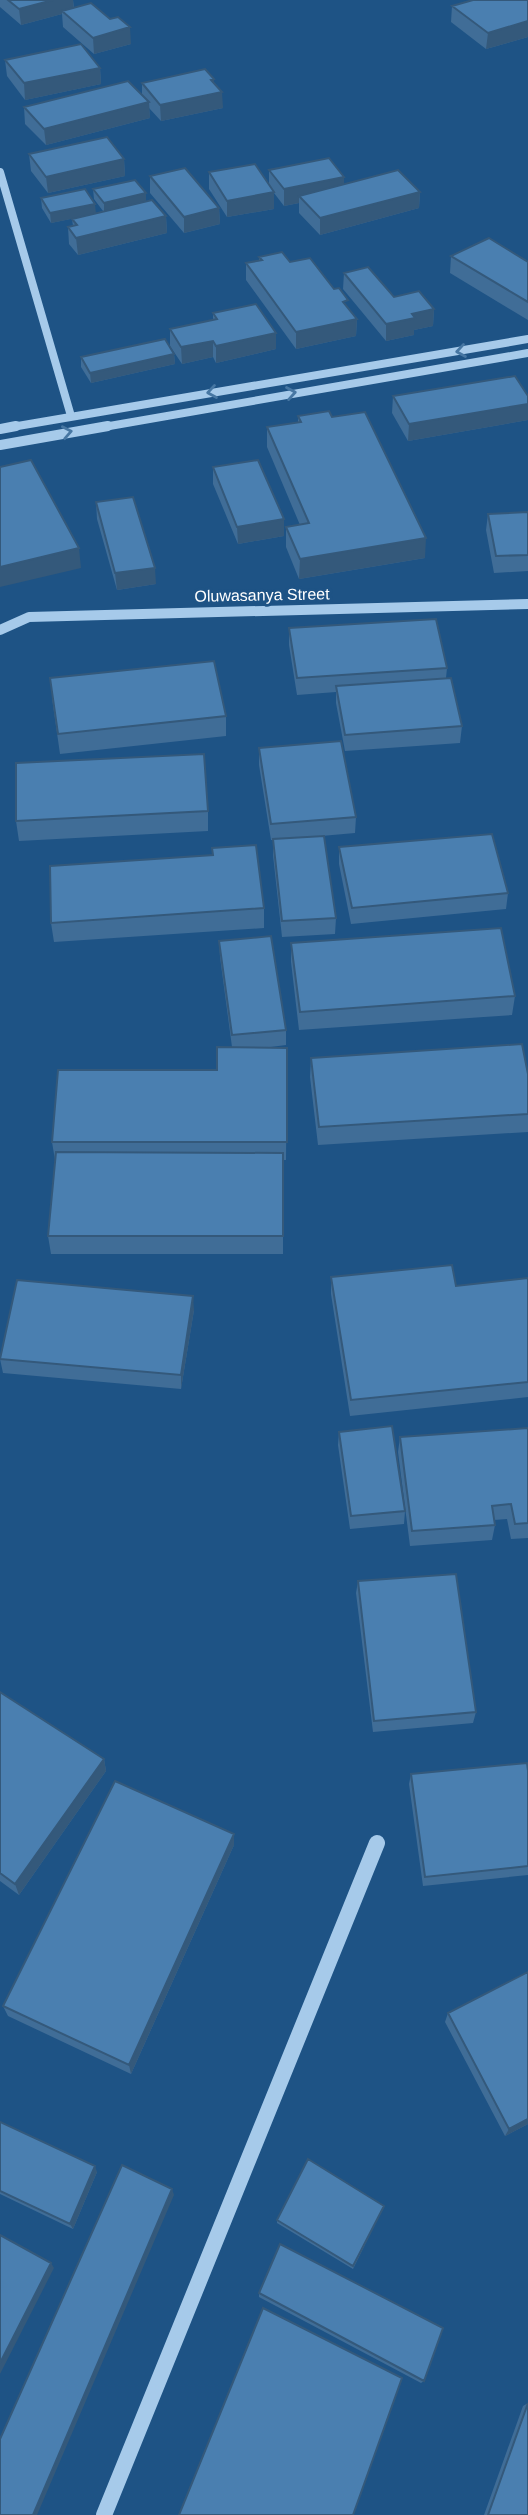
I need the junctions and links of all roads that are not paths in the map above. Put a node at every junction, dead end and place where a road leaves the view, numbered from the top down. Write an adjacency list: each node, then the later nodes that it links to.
1 (0, 172): 4 (street)
2 (528, 340): 4 (street, one-way to 4)
3 (528, 353): 6 (street, one-way to 3)
4 (71, 415): 5 (street)
5 (0, 429)
6 (0, 445)
7 (528, 604): 8 (street, Oluwasanya Street)
8 (0, 630)
9 (377, 1843): 10 (street)
10 (104, 2515)

